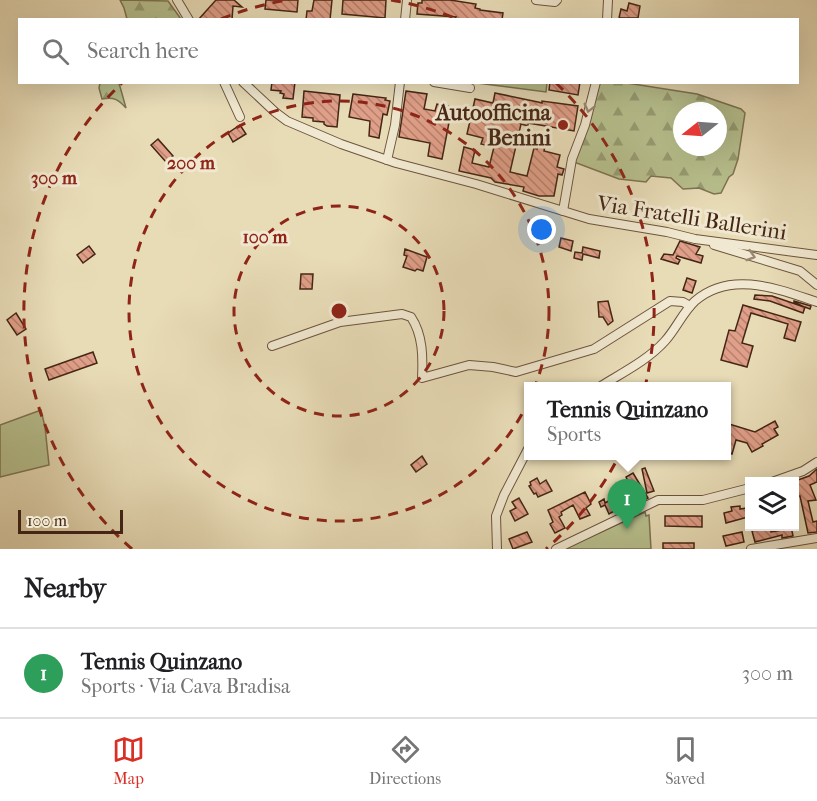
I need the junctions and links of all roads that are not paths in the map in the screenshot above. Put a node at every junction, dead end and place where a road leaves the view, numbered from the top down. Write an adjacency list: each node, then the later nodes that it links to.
1 (177, 0): 6 (street)
2 (407, 0): 7 (street)
3 (536, 0): 4 (street)
4 (557, 0)
5 (608, 0): 8 (street)
6 (188, 18)
7 (405, 18)
8 (607, 18)
9 (225, 84): 15 (street)
10 (245, 84): 16 (street, Via Fratelli Ballerini)
11 (400, 84): 16 (street)
12 (446, 84): 14 (street)
13 (595, 84): 17 (street, one-way to 17)
14 (470, 88)
15 (240, 117)
16 (387, 160): 17 (street, Via Fratelli Ballerini)
17 (563, 211): 18 (street, Via Fratelli Ballerini)
18 (695, 239): 19 (street, Via Fratelli Ballerini); 20 (street, one-way to 20)
19 (817, 255)
20 (817, 285)
21 (817, 302): 22 (street)
22 (690, 306): 23 (street); 24 (street)
23 (272, 346)
24 (609, 382)
25 (524, 457): 30 (street)
26 (817, 462): 27 (street)
27 (786, 477)
28 (745, 489): 31 (street)
29 (817, 538): 32 (street)
30 (497, 549)
31 (556, 549)
32 (751, 549)

